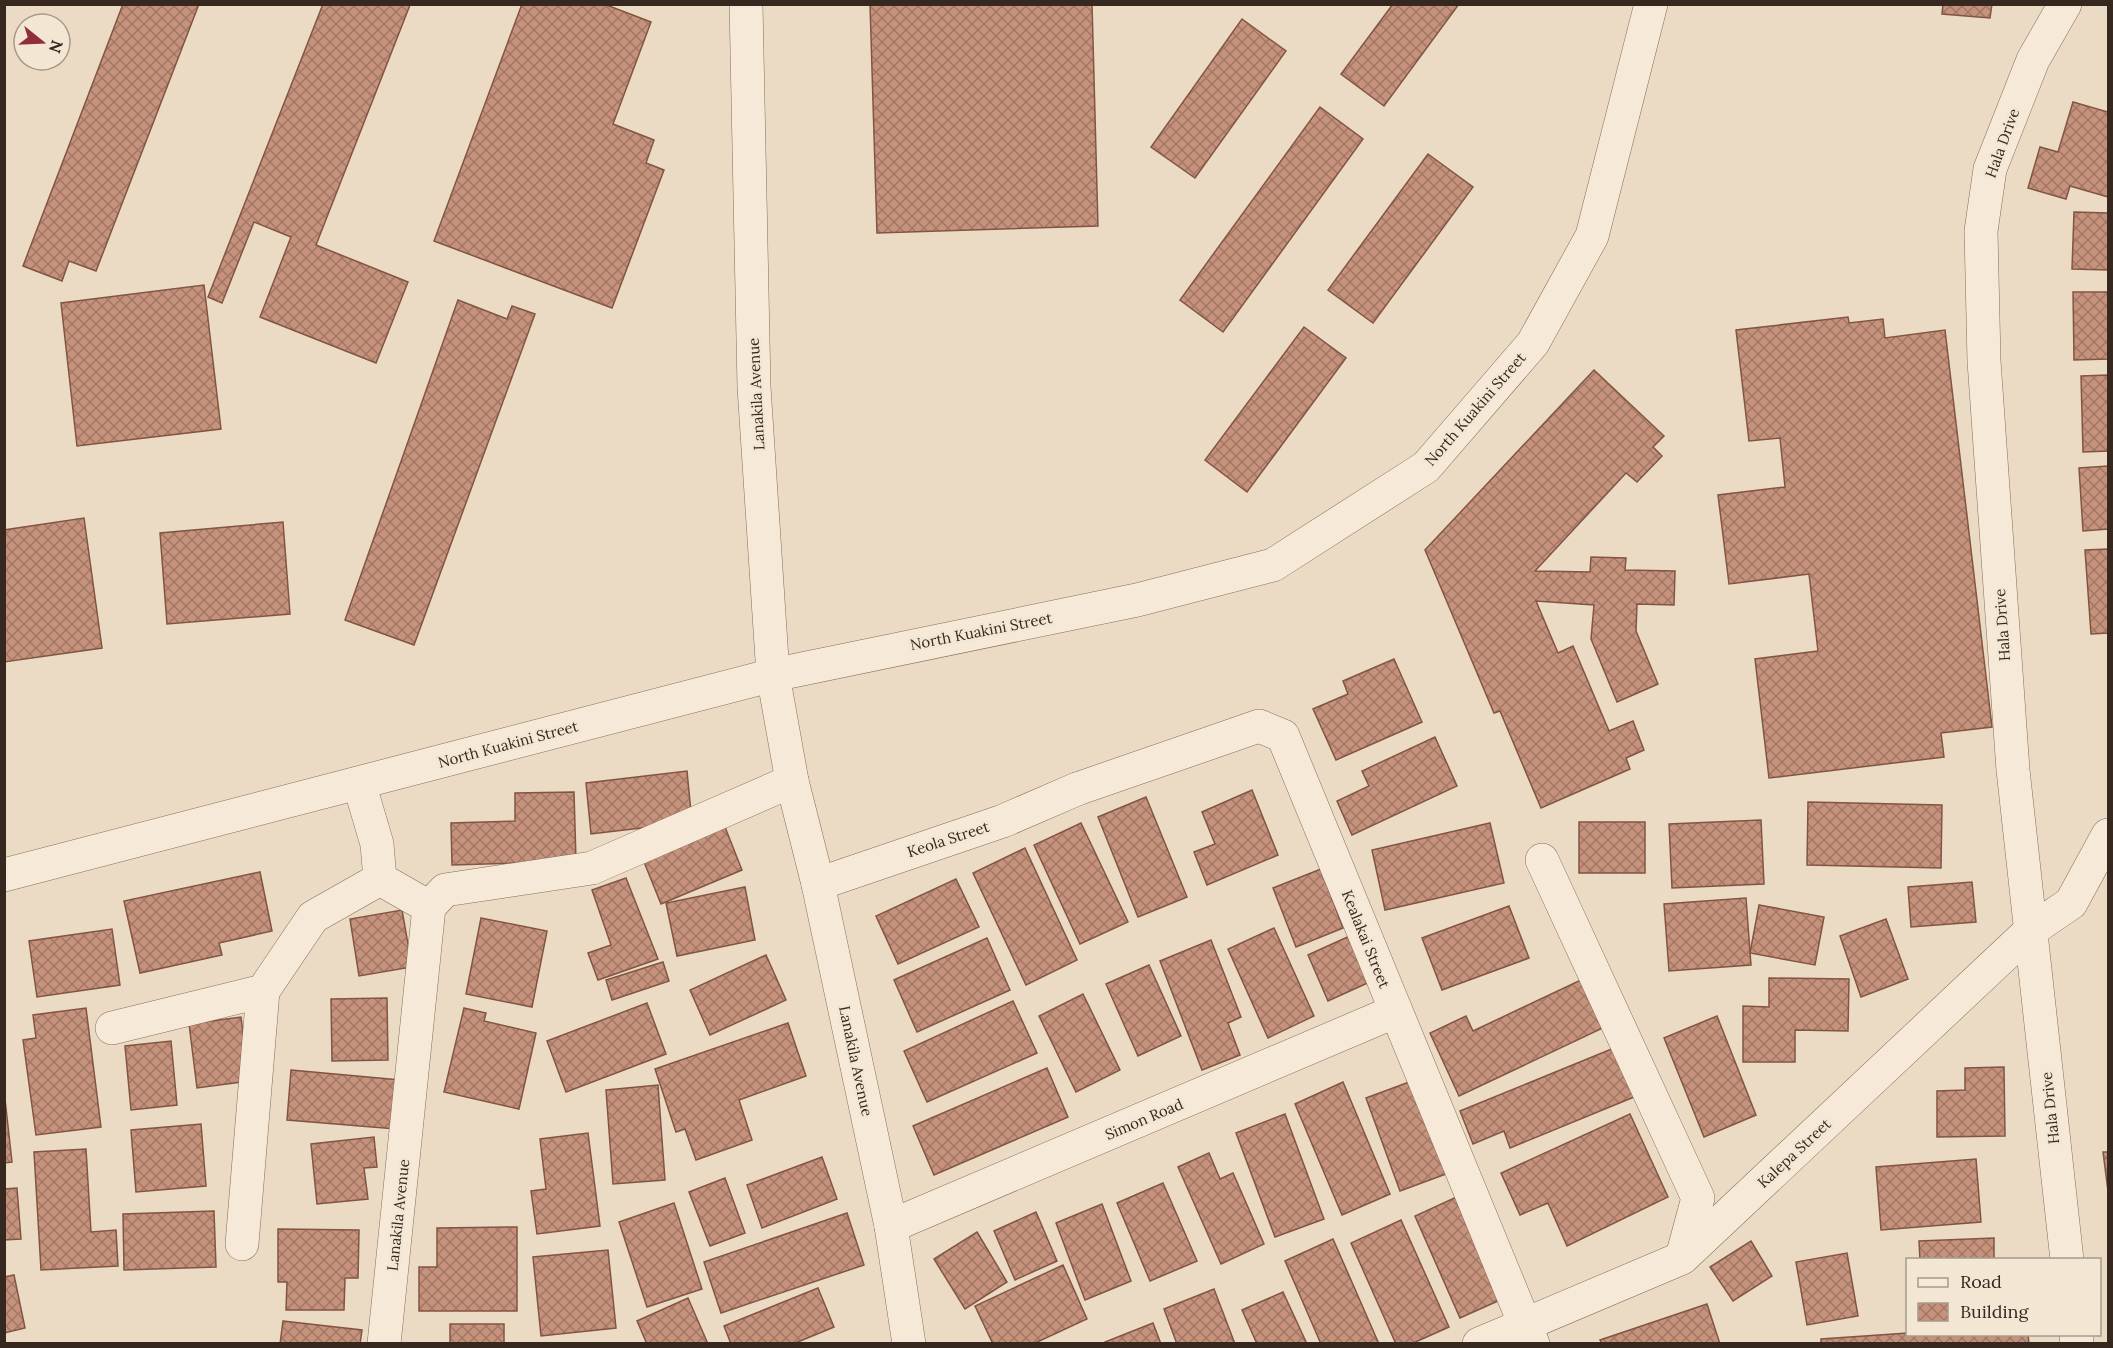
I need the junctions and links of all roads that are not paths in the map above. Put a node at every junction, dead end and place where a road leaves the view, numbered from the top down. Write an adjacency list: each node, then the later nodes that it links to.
1 (746, 4): 4 (street, Lanakila Avenue)
2 (1651, 4): 4 (street, North Kuakini Street)
3 (2065, 4): 14 (street, Hala Drive)
4 (773, 675): 5 (street, Lanakila Avenue); 6 (street, North Kuakini Street)
5 (792, 782): 12 (street, Lanakila Avenue); 13 (street)
6 (359, 783): 10 (street, North Kuakini Street); 11 (street)
7 (1077, 789): 12 (street, Keola Street); 16 (street, Kealakai Street)
8 (2109, 835): 14 (street, Kalepa Street)
9 (1542, 861): 20 (street)
10 (4, 875)
11 (380, 879): 13 (street); 15 (street)
12 (818, 884): 18 (street, Lanakila Avenue)
13 (429, 907): 24 (street, Lanakila Avenue)
14 (2030, 931): 20 (street, Kalepa Street); 21 (street, Hala Drive)
15 (263, 991): 17 (street); 19 (street)
16 (1396, 1011): 18 (street, Simon Road); 22 (street, Kealakai Street)
17 (112, 1028)
18 (891, 1226): 23 (street, Lanakila Avenue)
19 (242, 1244)
20 (1682, 1258): 22 (street, Kalepa Street)
21 (2067, 1258)
22 (1529, 1334): 25 (street, Kalepa Street)
23 (905, 1342)
24 (384, 1344)
25 (1479, 1344)

